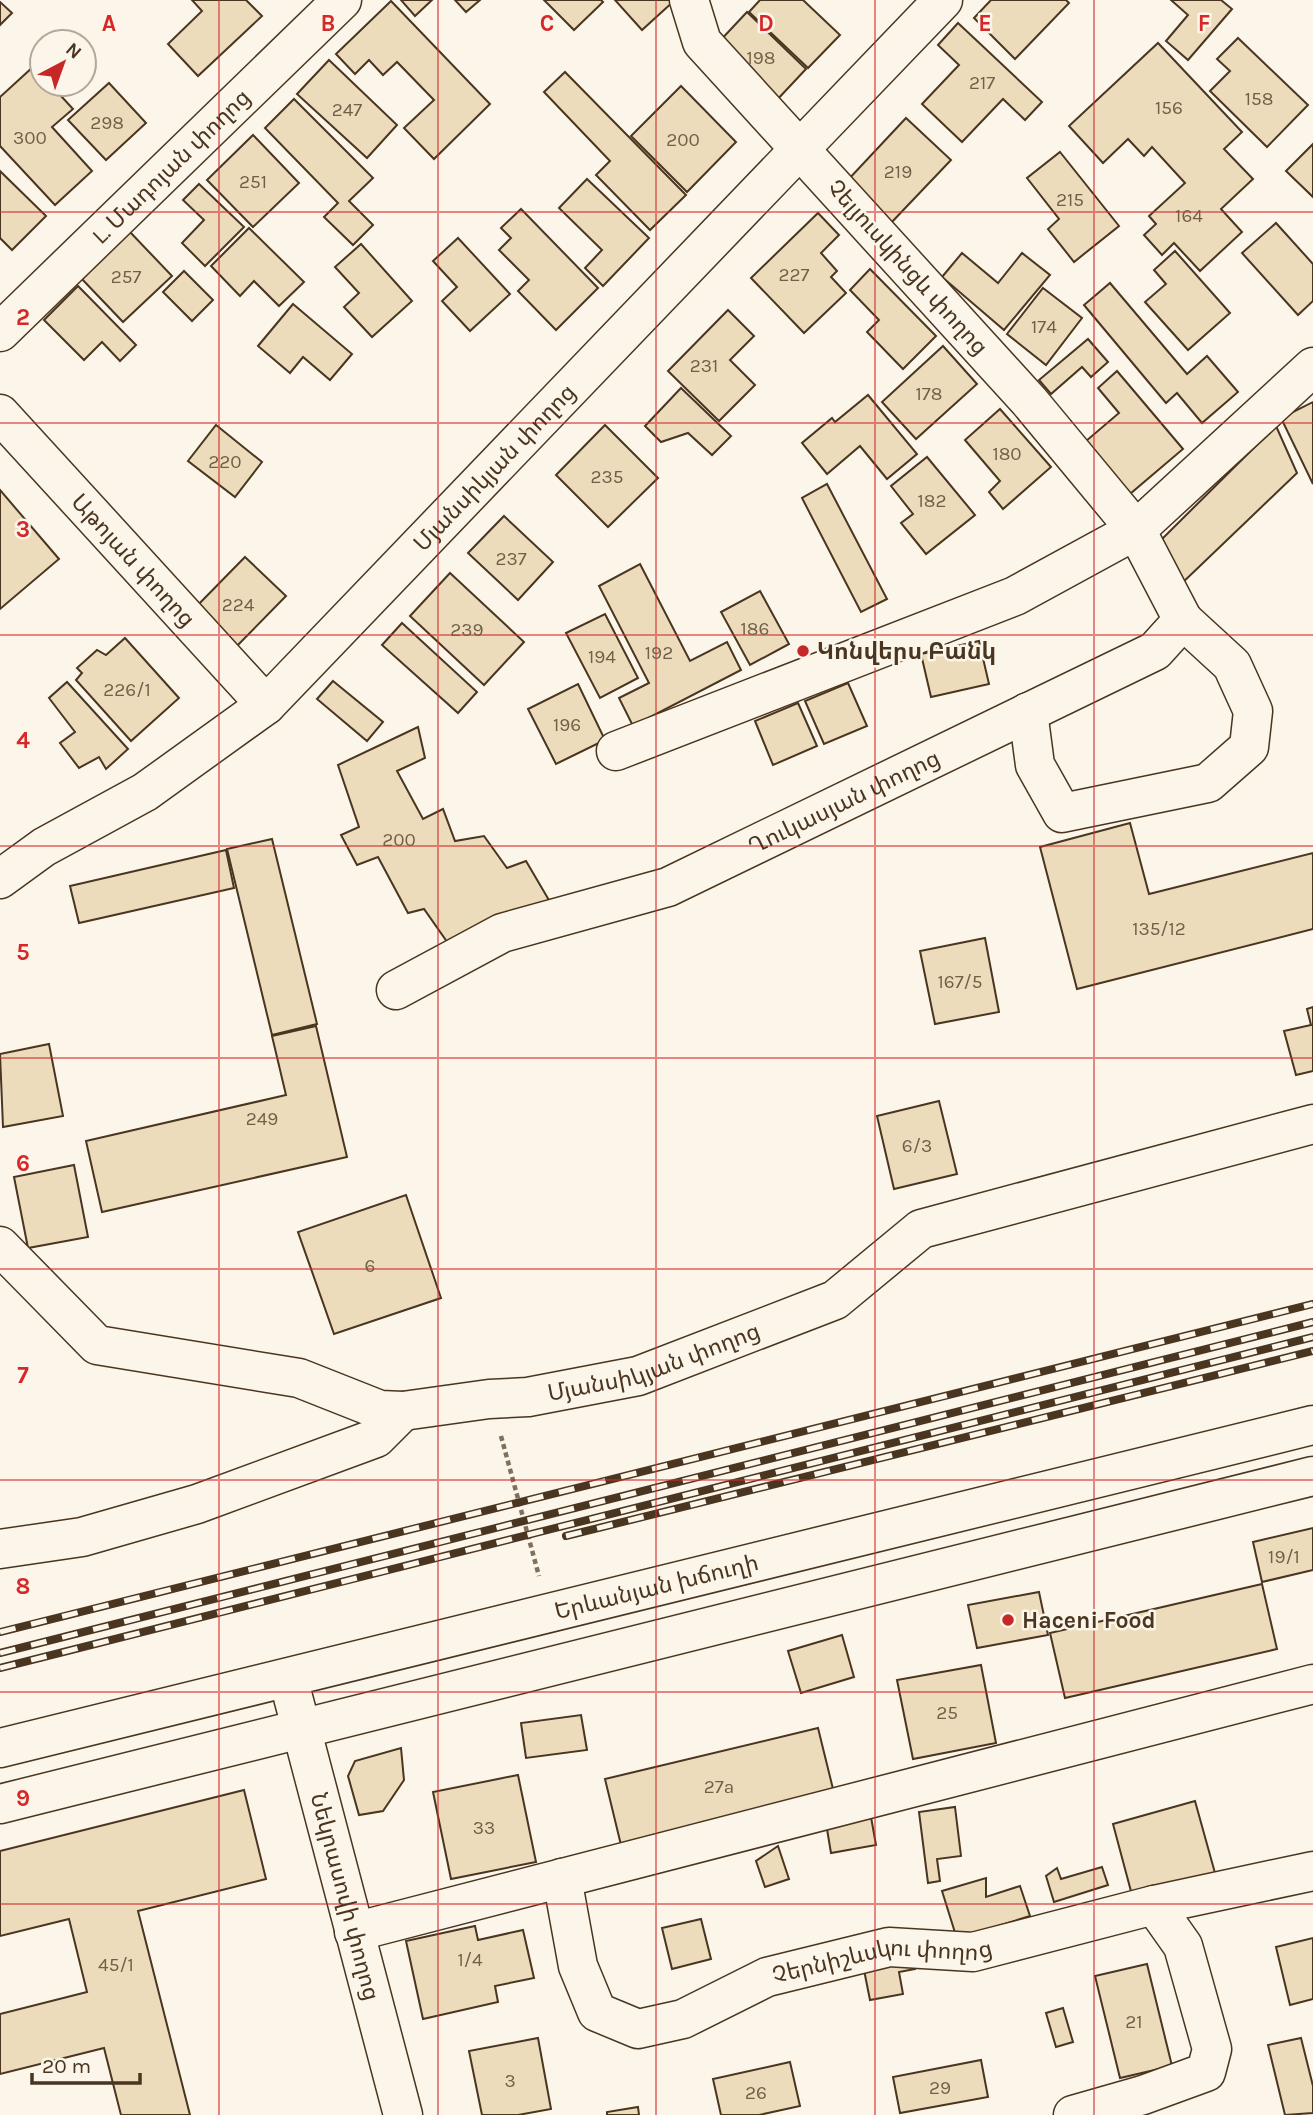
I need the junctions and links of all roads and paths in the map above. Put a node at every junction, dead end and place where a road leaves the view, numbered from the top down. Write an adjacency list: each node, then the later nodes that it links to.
1 (342, 0): 5 (main road, L. Մադոյան փողոց)
2 (689, 0): 4 (main road, Չելյուսկինցև փողոց)
3 (943, 0): 4 (main road, Մյանսիկյան փողոց)
4 (799, 146): 8 (main road, Չելյուսկինցև փողոց); 10 (main road, Մյանսիկյան փողոց)
5 (0, 332)
6 (1313, 367): 8 (main road)
7 (0, 414): 10 (main road, Աթոյան փողոց)
8 (1136, 530): 9 (main road); 12 (main road)
9 (1183, 620): 11 (main road, Ղուկասյան փողոց); 11 (main road)
10 (266, 705): 13 (main road, Մյանսիկյան փողոց)
11 (1028, 712): 14 (main road, Ղուկասյան փողոց)
12 (616, 751)
13 (0, 879)
14 (396, 990)
15 (1313, 1125): 17 (main road, Մյանսիկյան փողոց)
16 (0, 1246): 18 (main road, Մյանսիկյան փողոց)
17 (489, 1398): 18 (main road, Մյանսիկյան փողոց); 22 (path)
18 (403, 1411): 21 (main road)
19 (1313, 1425): 22 (main road, Երևանյան խճուղի)
20 (1313, 1476): 25 (main road)
21 (0, 1549)
22 (548, 1612): 23 (main road, Երևանյան խճուղի)
23 (288, 1678): 25 (main road, Նեկրասովի փողոց); 26 (main road, Երևանյան խճուղի)
24 (1313, 1684): 29 (main road)
25 (301, 1729): 27 (main road); 31 (main road, Նեկրասովի փողոց)
26 (0, 1748)
27 (0, 1804)
28 (1313, 1871): 30 (main road, Չերնիշևսկու փողոց)
29 (562, 1878): 30 (main road, Չերնիշևսկու փողոց); 31 (main road)
30 (1154, 1905): 33 (main road)
31 (354, 1932): 32 (main road, Նեկրասովի փողոց)
32 (402, 2115)
33 (1073, 2115)

